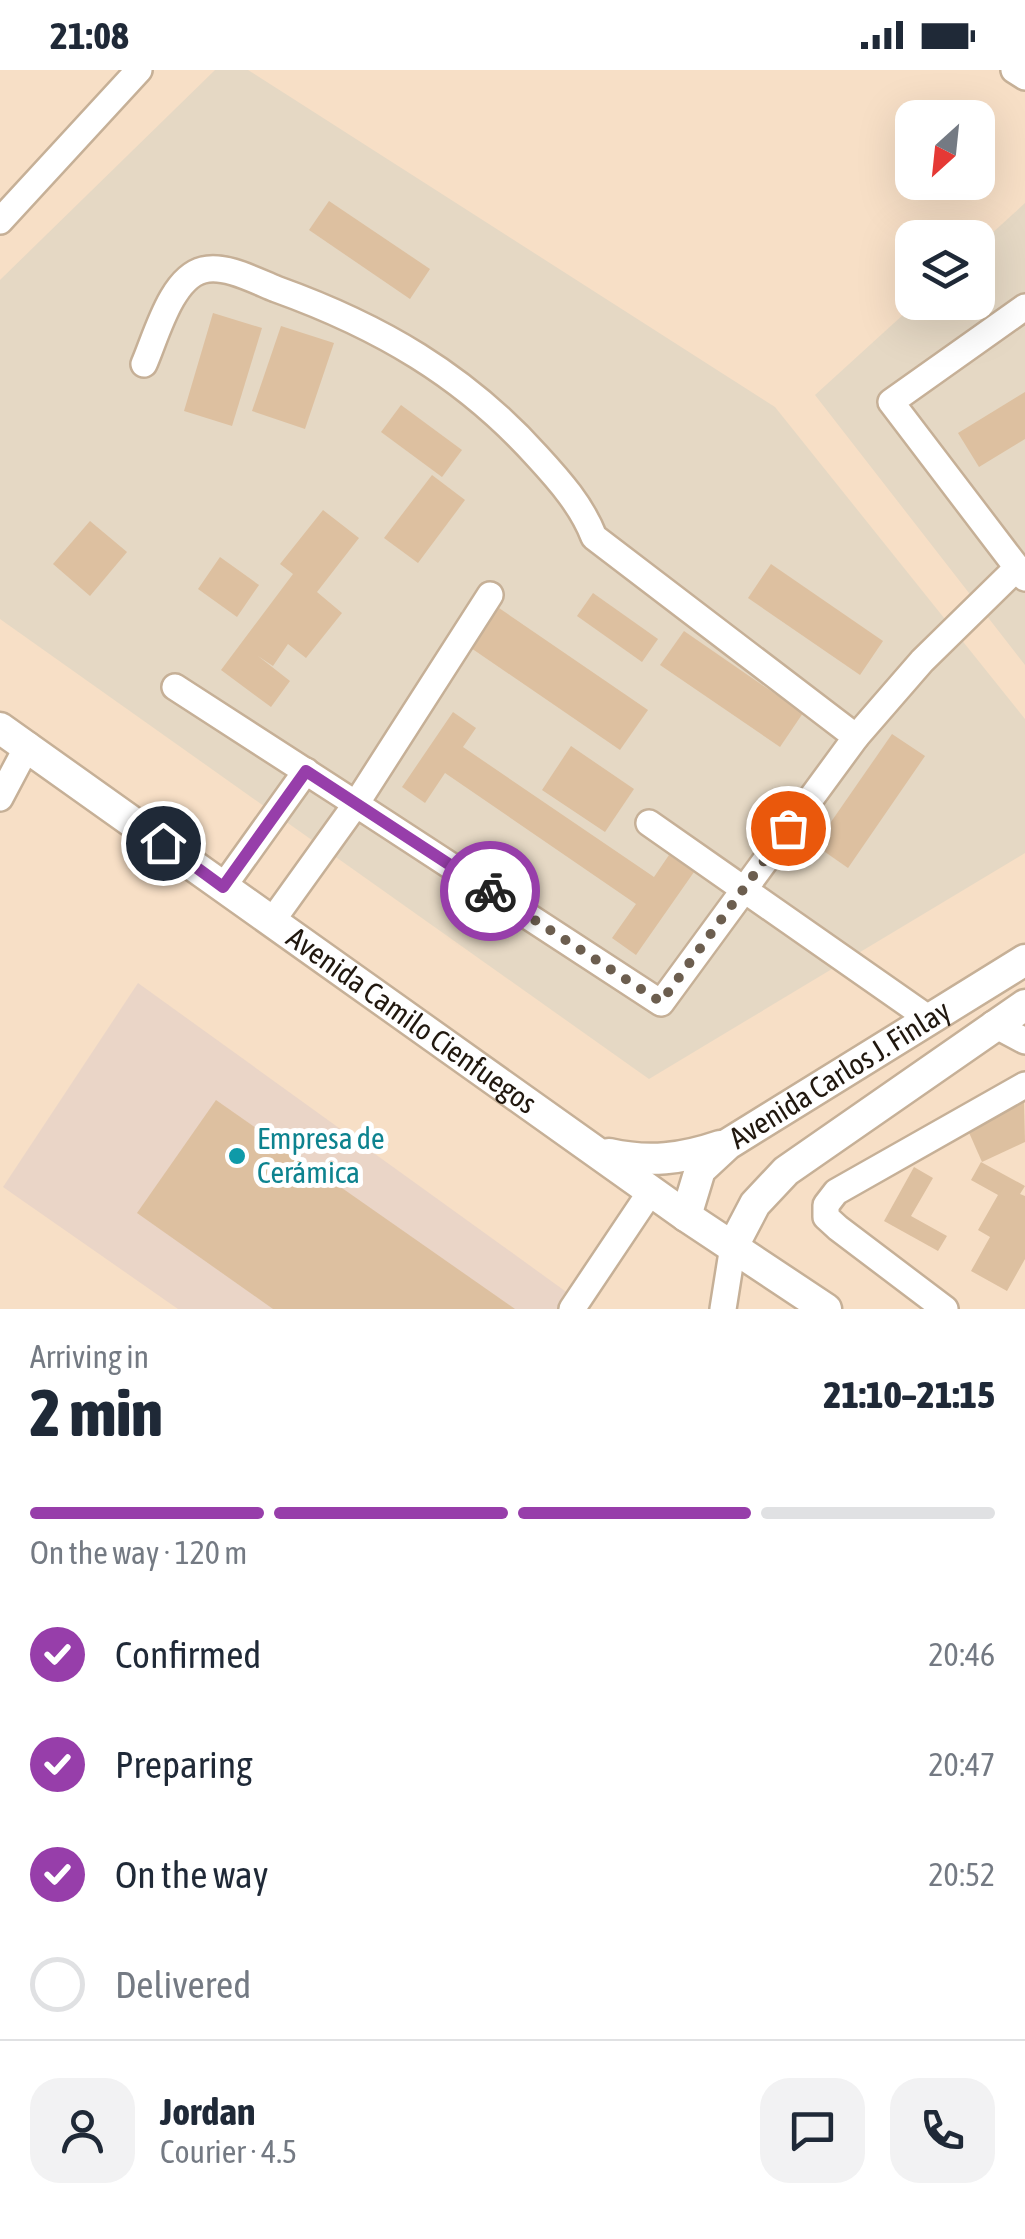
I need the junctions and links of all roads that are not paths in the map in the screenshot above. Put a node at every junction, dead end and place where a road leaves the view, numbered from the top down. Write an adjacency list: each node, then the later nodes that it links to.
1 (139, 70): 4 (street)
2 (1014, 70): 3 (street)
3 (1025, 77)
4 (0, 221)
5 (1025, 307): 7 (street)
6 (144, 364): 11 (street)
7 (1021, 573): 11 (street)
8 (490, 595): 15 (street)
9 (174, 687): 13 (street)
10 (0, 728): 12 (main road, Avenida Camilo Cienfuegos)
11 (856, 737): 18 (street)
12 (28, 745): 14 (street); 17 (main road, Avenida Camilo Cienfuegos)
13 (306, 771): 15 (street); 17 (street)
14 (0, 798)
15 (356, 804): 18 (street); 19 (street)
16 (649, 823): 18 (street)
17 (223, 887): 19 (main road, Avenida Camilo Cienfuegos)
18 (743, 889): 22 (street)
19 (272, 921): 27 (main road, Avenida Camilo Cienfuegos)
20 (1025, 960): 22 (main road, Avenida Carlos J. Finlay)
21 (1025, 1005): 23 (main road, Avenida Carlos J. Finlay)
22 (928, 1018): 26 (main road, Avenida Carlos J. Finlay)
23 (993, 1024): 24 (street); 30 (main road, Avenida Carlos J. Finlay)
24 (1025, 1041)
25 (1025, 1085): 34 (street)
26 (728, 1144): 27 (main road); 29 (main road, Avenida Carlos J. Finlay)
27 (596, 1152): 28 (main road, Avenida Camilo Cienfuegos)
28 (651, 1191): 29 (main road, Avenida Camilo Cienfuegos); 31 (street)
29 (686, 1216): 30 (main road, Avenida Camilo Cienfuegos)
30 (732, 1246): 32 (street); 33 (main road, Avenida Camilo Cienfuegos)
31 (572, 1309)
32 (724, 1309)
33 (826, 1309)
34 (945, 1309)

